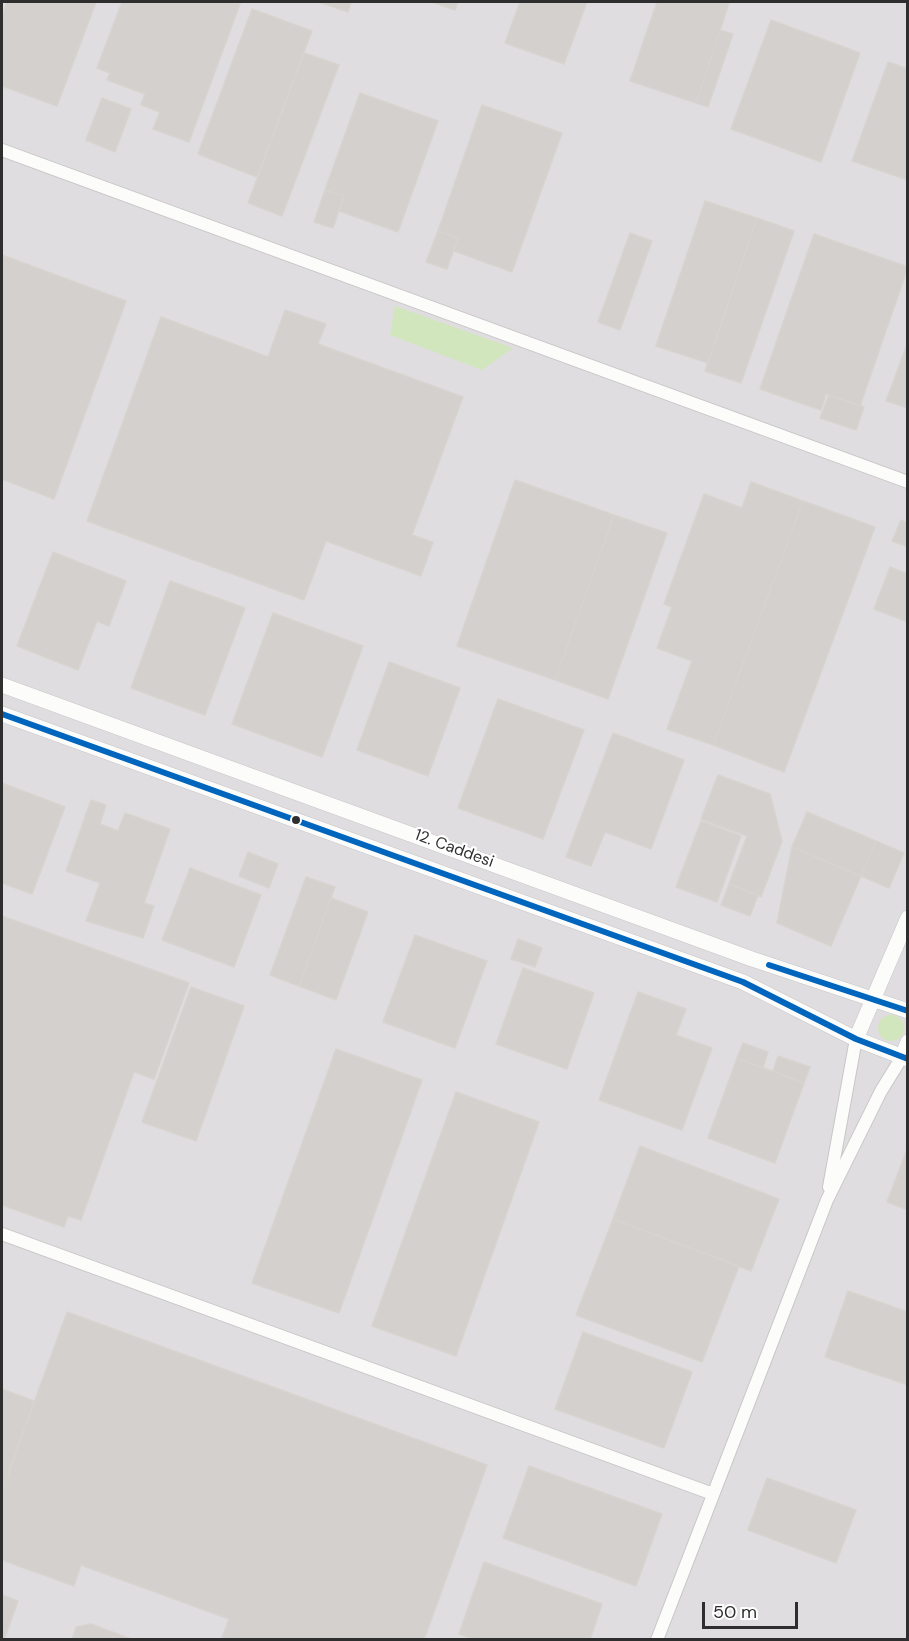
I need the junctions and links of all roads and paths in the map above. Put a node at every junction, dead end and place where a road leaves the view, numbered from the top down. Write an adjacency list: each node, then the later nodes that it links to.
1 (2, 150): 2 (street)
2 (908, 482)
3 (2, 685): 6 (street, 12. Caddesi)
4 (2, 714): 8 (street, 12. Caddesi)
5 (908, 918): 6 (street)
6 (871, 998): 7 (street, 12. Caddesi); 8 (street)
7 (908, 1011)
8 (856, 1039): 9 (street, 12. Caddesi); 10 (street)
9 (906, 1053): 10 (street)
10 (827, 1200): 12 (street)
11 (2, 1234): 12 (street)
12 (712, 1494): 13 (street)
13 (657, 1640)

